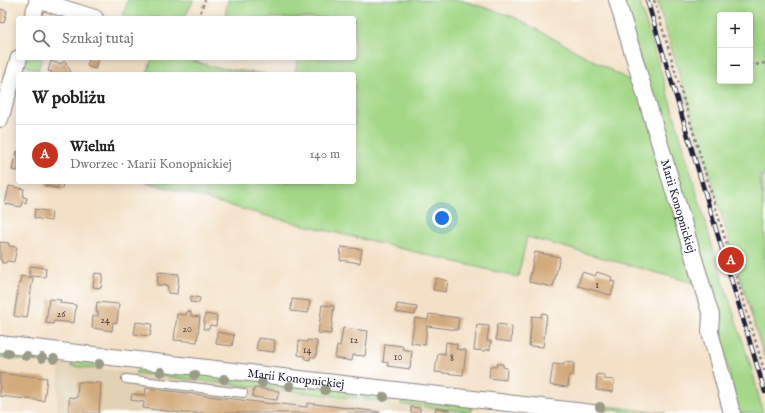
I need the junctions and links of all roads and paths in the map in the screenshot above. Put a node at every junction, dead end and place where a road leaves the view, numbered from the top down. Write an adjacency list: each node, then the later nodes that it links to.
1 (38, 0): 5 (street); 6 (street)
2 (205, 0): 7 (path)
3 (617, 0): 17 (street, Marii Konopnickiej)
4 (654, 0): 13 (path)
5 (33, 16)
6 (89, 16)
7 (199, 16)
8 (18, 60): 11 (street)
9 (765, 63): 10 (path)
10 (753, 65)
11 (0, 119)
12 (0, 344): 16 (street, Marii Konopnickiej)
13 (765, 373)
14 (126, 379): 15 (lane)
15 (243, 393)
16 (593, 413)
17 (732, 413)

